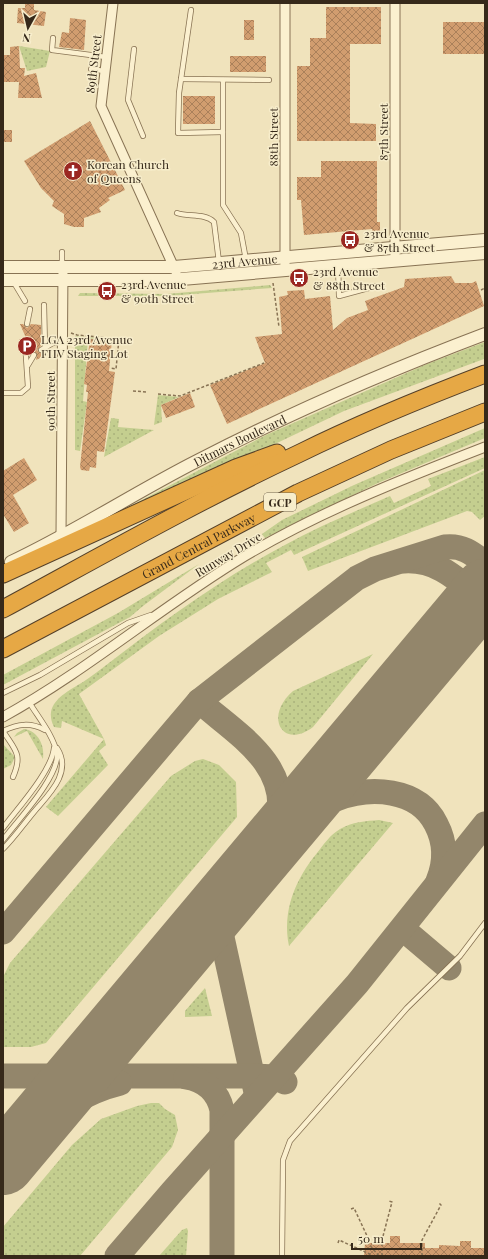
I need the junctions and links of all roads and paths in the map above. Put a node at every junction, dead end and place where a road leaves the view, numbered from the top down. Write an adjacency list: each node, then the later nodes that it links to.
1 (113, 3): 7 (street, 89th Street)
2 (285, 3): 20 (street, 88th Street)
3 (395, 3): 17 (street, 87th Street)
4 (191, 10): 10 (lane)
5 (53, 38): 7 (lane)
6 (134, 49): 14 (lane)
7 (106, 57): 9 (street, 89th Street)
8 (91, 69): 9 (lane)
9 (104, 71): 27 (street, 89th Street)
10 (181, 79): 11 (lane); 13 (lane)
11 (222, 80): 12 (lane); 13 (lane)
12 (269, 80)
13 (223, 132): 21 (lane)
14 (143, 136)
15 (177, 214): 23 (lane)
16 (485, 240): 17 (street, 23rd Avenue)
17 (395, 248): 20 (street, 23rd Avenue); 22 (street, 87th Street)
18 (62, 252): 26 (lane)
19 (485, 253): 22 (street, 23rd Avenue)
20 (285, 257): 21 (street, 23rd Avenue); 28 (street, 88th Street)
21 (246, 261): 23 (street, 23rd Avenue); 29 (lane)
22 (395, 261): 24 (street, 23rd Avenue)
23 (219, 263): 27 (street, 23rd Avenue)
24 (338, 266): 28 (street, 23rd Avenue); 34 (lane)
25 (3, 268): 26 (street, 23rd Avenue)
26 (62, 268): 27 (street, 23rd Avenue); 31 (street, 90th Street)
27 (174, 268): 32 (street, 89th Street)
28 (285, 270): 29 (street, 23rd Avenue)
29 (248, 273): 32 (street, 23rd Avenue)
30 (7, 280): 31 (street, 23rd Avenue); 37 (lane)
31 (62, 280): 32 (street, 23rd Avenue); 42 (street, 90th Street)
32 (179, 280)
33 (273, 283): 41 (path)
34 (376, 286)
35 (485, 288): 36 (path)
36 (481, 290)
37 (25, 301)
38 (44, 305): 45 (lane)
39 (30, 309): 40 (lane)
40 (27, 324)
41 (279, 328)
42 (62, 329): 45 (street, 90th Street); 49 (path)
43 (485, 334): 58 (street, Ditmars Boulevard)
44 (26, 342): 48 (lane)
45 (62, 343): 58 (street, 90th Street)
46 (34, 355): 48 (lane)
47 (264, 363): 54 (path)
48 (28, 367): 53 (lane)
49 (110, 368)
50 (485, 374): 56 (highway)
51 (133, 391): 52 (path)
52 (147, 392)
53 (3, 393)
54 (158, 394)
55 (485, 412): 63 (highway, Grand Central Parkway / GCP)
56 (359, 425): 60 (highway); 61 (highway)
57 (485, 447): 62 (street, Runway Drive)
58 (62, 535): 59 (street, Ditmars Boulevard)
59 (3, 565)
60 (3, 574)
61 (3, 609)
62 (162, 611): 66 (lane); 67 (street, Runway Drive)
63 (23, 639): 64 (highway, Grand Central Parkway / GCP); 65 (highway)
64 (3, 649)
65 (3, 652)
66 (3, 693)
67 (29, 702): 68 (street, Runway Drive); 70 (lane)
68 (3, 717)
69 (3, 731): 70 (lane); 72 (lane)
70 (47, 731): 71 (lane)
71 (54, 744): 73 (lane); 74 (lane); 75 (lane)
72 (13, 777)
73 (3, 828)
74 (3, 840)
75 (3, 849)
76 (485, 924): 81 (lane)
77 (389, 1201): 83 (path)
78 (439, 1203): 84 (path)
79 (351, 1209): 83 (path)
80 (338, 1243): 82 (path)
81 (282, 1256)
82 (374, 1256)
83 (380, 1256)
84 (422, 1256)

